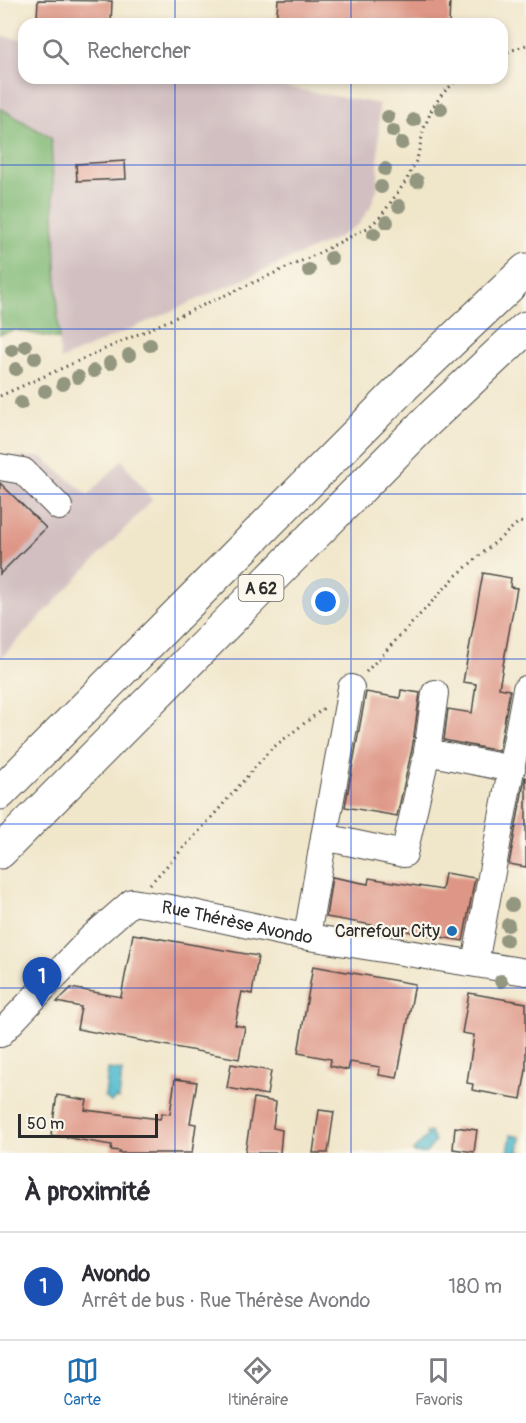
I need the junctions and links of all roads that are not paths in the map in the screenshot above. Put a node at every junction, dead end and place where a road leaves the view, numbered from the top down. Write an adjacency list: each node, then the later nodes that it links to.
1 (526, 270): 10 (highway, A 62)
2 (526, 328): 12 (highway, A 62)
3 (0, 467): 4 (street)
4 (59, 507)
5 (351, 688): 11 (street)
6 (526, 689): 9 (street)
7 (435, 693): 8 (street)
8 (427, 752): 9 (street); 11 (street)
9 (512, 769): 14 (street)
10 (0, 793)
11 (324, 837): 13 (street)
12 (0, 852)
13 (307, 936): 14 (street, Rue Thérèse Avondo); 16 (street, Rue Thérèse Avondo)
14 (476, 963): 15 (street, Rue Thérèse Avondo)
15 (526, 972)
16 (0, 1034)

